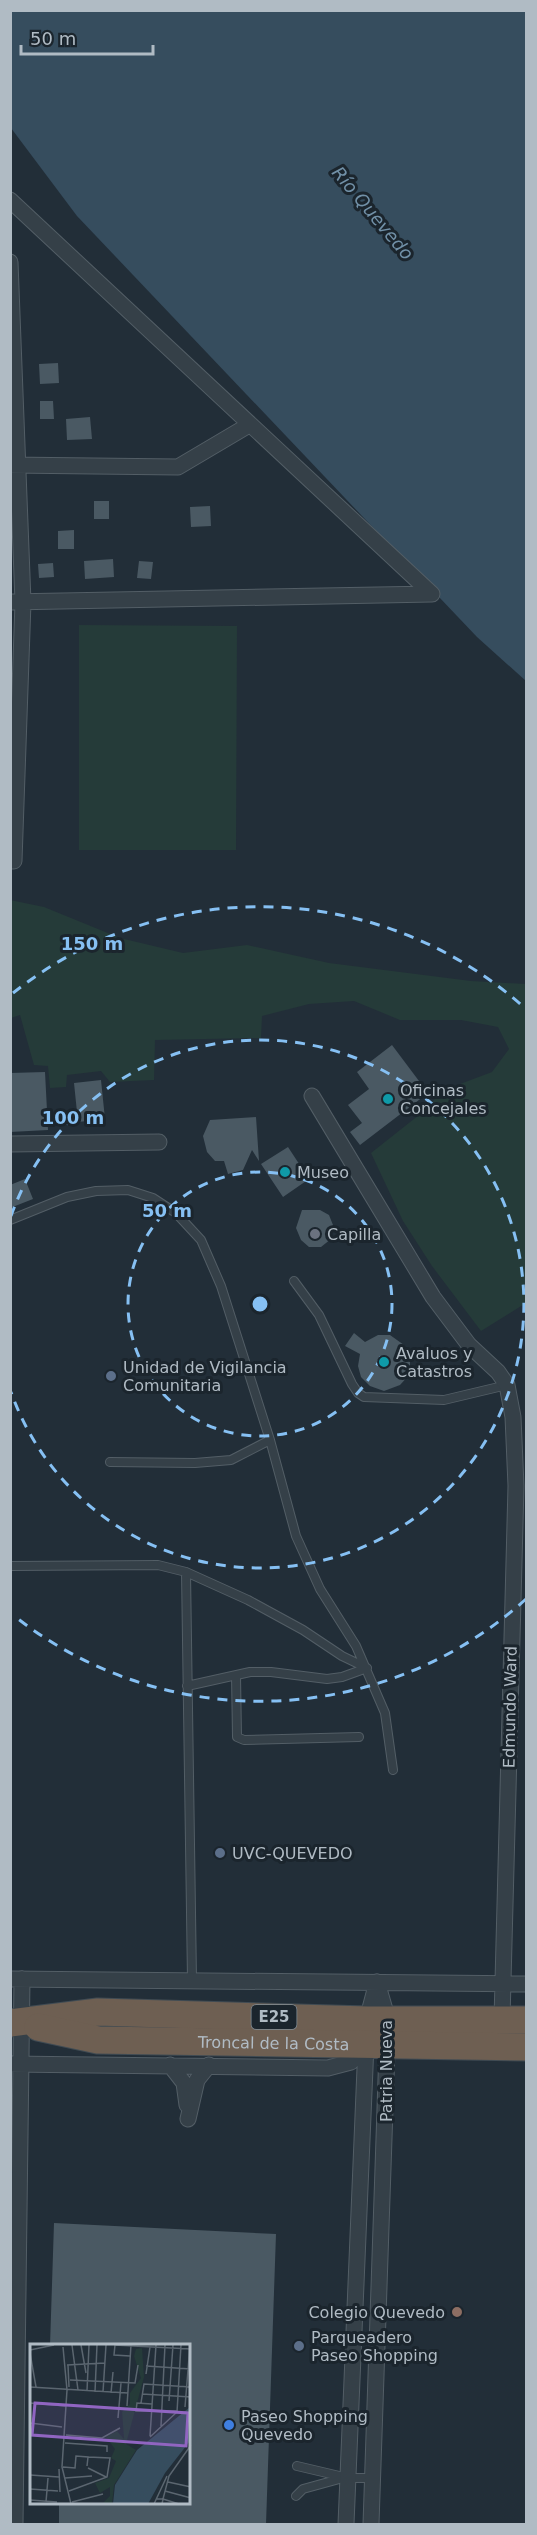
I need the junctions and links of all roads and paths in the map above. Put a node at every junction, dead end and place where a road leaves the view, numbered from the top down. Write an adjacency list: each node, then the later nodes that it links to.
1 (10, 200): 3 (street)
2 (10, 262): 4 (street)
3 (249, 425): 4 (street); 5 (street)
4 (15, 465): 5 (street)
5 (17, 602): 6 (street)
6 (10, 861)
7 (312, 1096): 12 (street, Edmundo Ward)
8 (159, 1142): 9 (street)
9 (10, 1144)
10 (10, 1220): 13 (lane)
11 (294, 1281): 12 (lane)
12 (507, 1386): 25 (street, Edmundo Ward)
13 (270, 1440): 14 (lane); 17 (lane)
14 (110, 1462)
15 (10, 1566): 16 (lane)
16 (186, 1572): 17 (lane); 19 (lane)
17 (367, 1668): 18 (lane); 21 (lane)
18 (236, 1675): 19 (lane); 20 (lane)
19 (187, 1686): 23 (lane)
20 (359, 1737)
21 (393, 1770)
22 (16, 1979): 23 (street); 28 (street)
23 (192, 1980): 24 (street)
24 (377, 1982): 25 (street); 29 (street, Patria Nueva)
25 (503, 1984): 26 (street); 27 (street, Edmundo Ward)
26 (526, 1984)
27 (514, 2020): 29 (highway, Troncal de la Costa / E25)
28 (16, 2023): 29 (highway, Troncal de la Costa / E25); 31 (street)
29 (377, 2032): 30 (highway, Troncal de la Costa / E25); 32 (street); 36 (street, Patria Nueva); 37 (street, Patria Nueva)
30 (526, 2047)
31 (17, 2064): 33 (street); 34 (street)
32 (209, 2065): 33 (street); 33 (street)
33 (170, 2066)
34 (14, 2439): 39 (street)
35 (297, 2466): 36 (lane)
36 (348, 2478): 37 (lane); 38 (lane); 40 (street, Patria Nueva)
37 (373, 2478): 41 (street, Patria Nueva)
38 (296, 2496)
39 (15, 2524)
40 (346, 2524)
41 (370, 2524)

